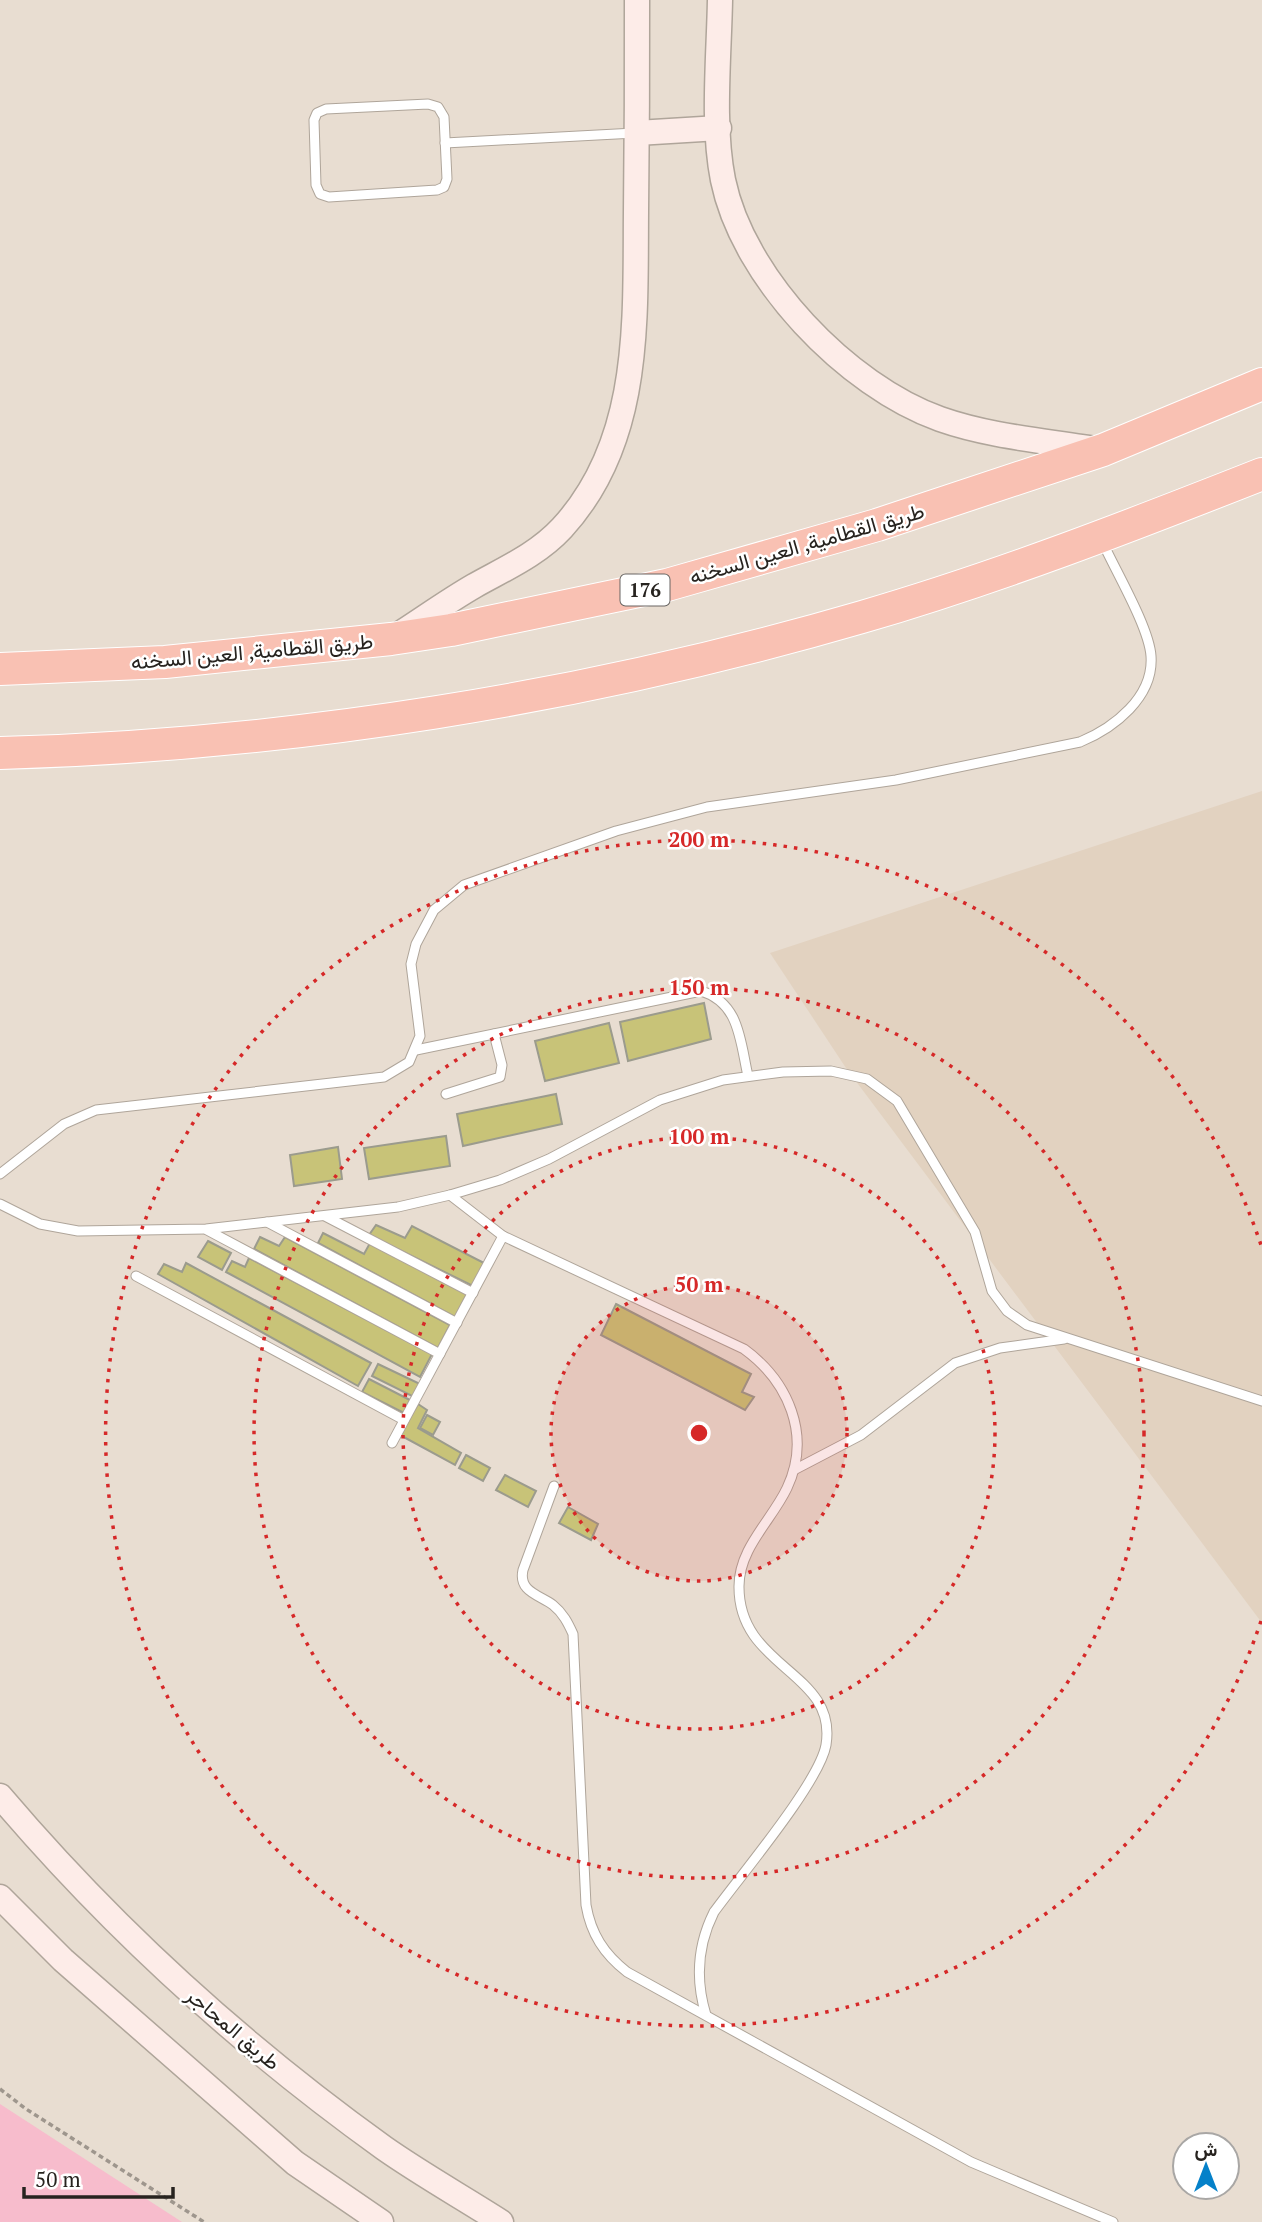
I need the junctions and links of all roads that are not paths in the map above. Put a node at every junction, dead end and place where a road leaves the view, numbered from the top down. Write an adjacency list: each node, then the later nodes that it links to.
1 (637, 0): 4 (main road)
2 (720, 0): 3 (main road)
3 (719, 128): 4 (main road); 7 (main road)
4 (637, 133): 5 (lane); 10 (main road)
5 (445, 143): 5 (lane)
6 (1262, 384): 7 (highway, طريق القطامية, العين السخنه / 176)
7 (1103, 450): 10 (highway, طريق القطامية, العين السخنه / 176)
8 (1262, 474): 9 (highway)
9 (1101, 538): 14 (highway); 16 (lane)
10 (391, 639): 12 (highway, طريق القطامية, العين السخنه / 176)
11 (0, 652): 12 (highway)
12 (35, 668): 13 (highway, طريق القطامية, العين السخنه / 176)
13 (0, 670)
14 (0, 753)
15 (494, 1034): 16 (lane); 17 (lane); 18 (lane)
16 (416, 1050): 19 (lane)
17 (748, 1076): 20 (lane); 29 (lane)
18 (446, 1094)
19 (0, 1174)
20 (450, 1195): 22 (lane); 25 (lane)
21 (0, 1204): 24 (lane)
22 (323, 1216): 23 (lane); 27 (lane)
23 (267, 1222): 24 (lane); 28 (lane)
24 (206, 1229): 30 (lane)
25 (503, 1236): 27 (lane); 34 (lane)
26 (135, 1276): 32 (lane)
27 (473, 1293): 28 (lane)
28 (457, 1323): 30 (lane)
29 (1070, 1339): 31 (lane); 34 (lane)
30 (440, 1354): 32 (lane)
31 (1262, 1401)
32 (404, 1420): 33 (lane)
33 (392, 1443)
34 (794, 1470): 38 (lane)
35 (554, 1486): 38 (lane)
36 (0, 1796): 40 (main road, طريق المحاجر)
37 (0, 1897): 39 (main road)
38 (706, 2015): 41 (lane)
39 (381, 2222)
40 (501, 2222)
41 (1114, 2222)

